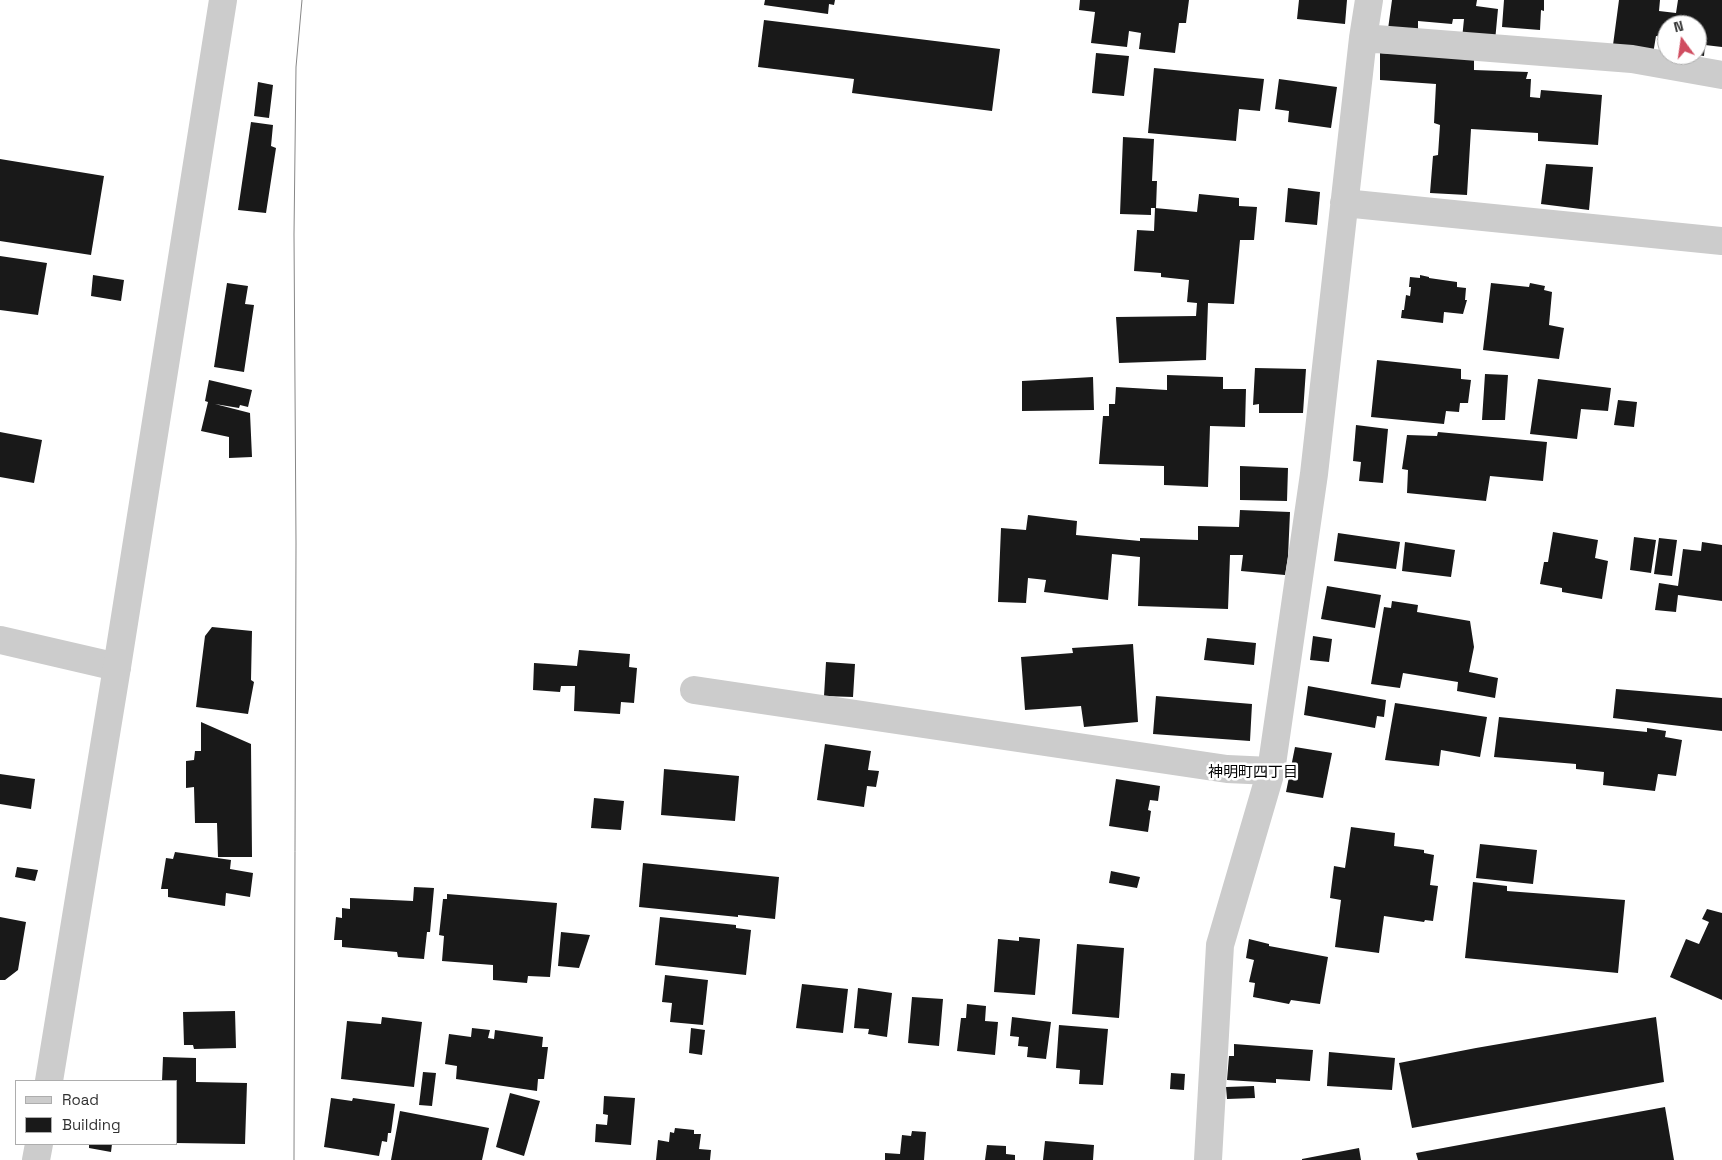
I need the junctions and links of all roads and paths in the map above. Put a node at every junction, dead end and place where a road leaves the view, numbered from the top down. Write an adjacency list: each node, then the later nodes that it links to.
1 (223, 0): 8 (street)
2 (1369, 0): 3 (street)
3 (1363, 38): 4 (street); 5 (street)
4 (1722, 75)
5 (1344, 203): 6 (street); 10 (street)
6 (1722, 241)
7 (0, 640): 8 (street)
8 (117, 667): 11 (street)
9 (694, 690): 10 (street)
10 (1271, 771): 14 (street)
11 (49, 1080)
12 (39, 1145): 13 (street)
13 (36, 1160)
14 (1208, 1160)

